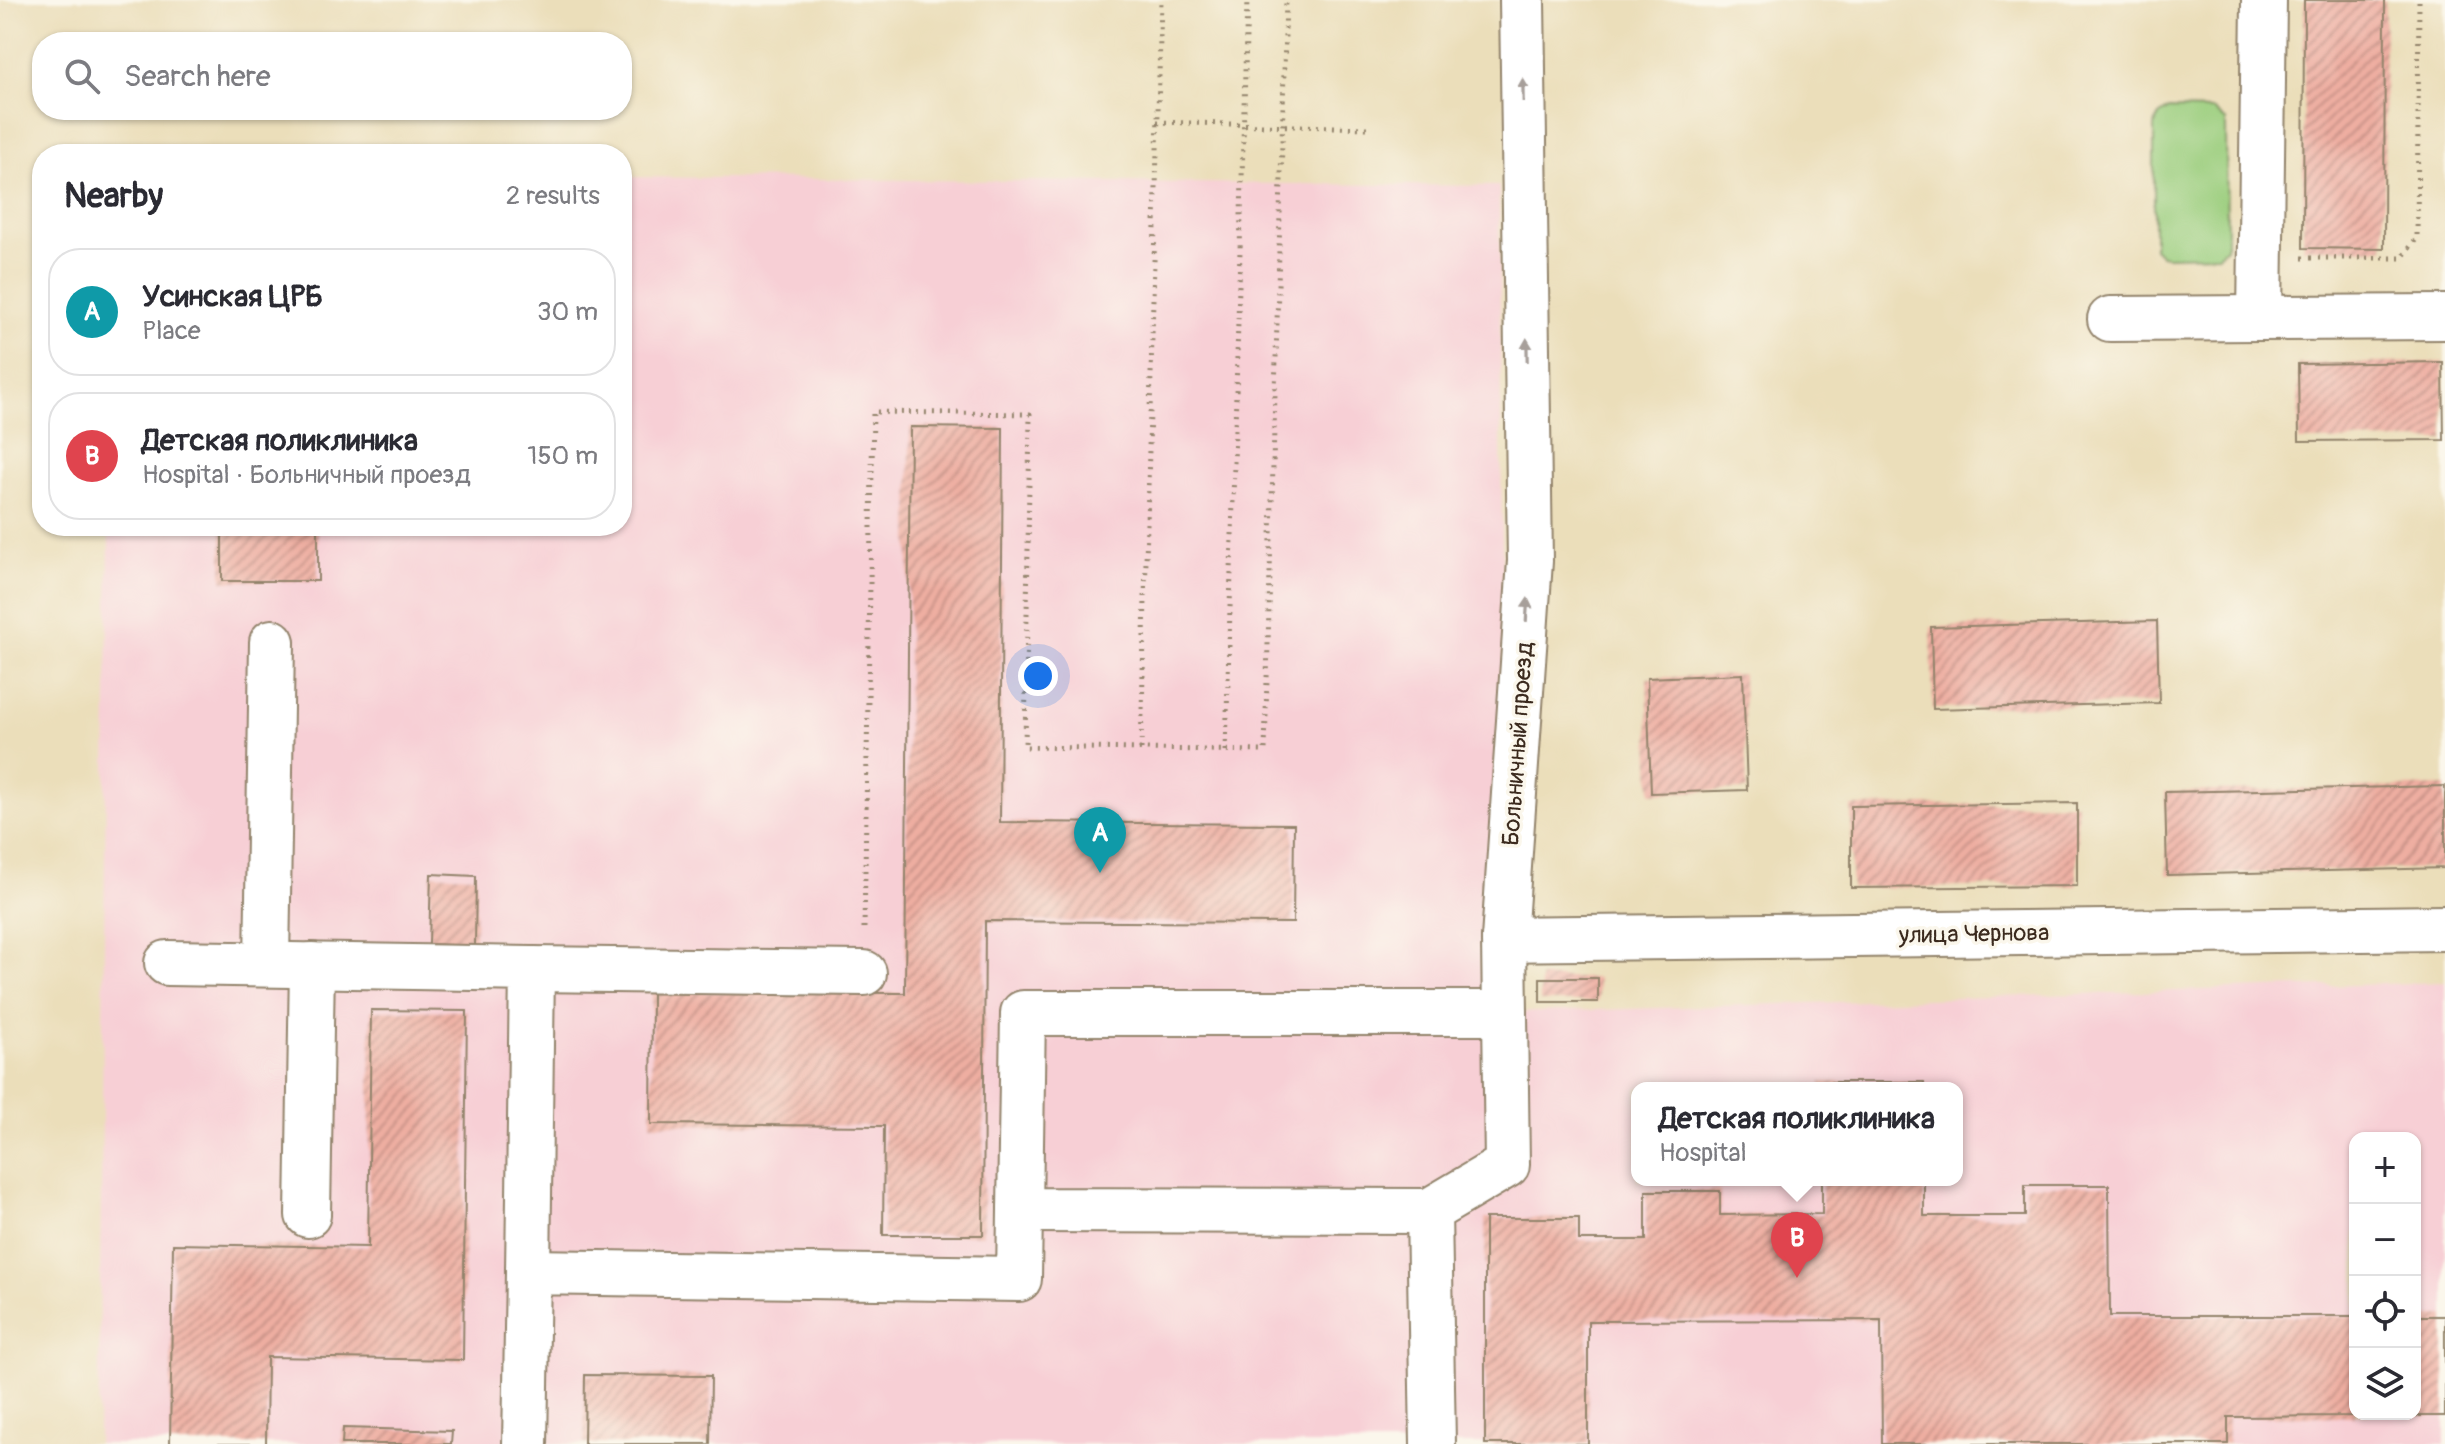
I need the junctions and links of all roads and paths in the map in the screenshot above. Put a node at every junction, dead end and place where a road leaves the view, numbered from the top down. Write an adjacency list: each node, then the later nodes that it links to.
1 (1161, 0): 7 (path)
2 (1247, 0): 8 (path)
3 (1286, 0): 9 (path)
4 (1522, 0): 19 (street, Больничный проезд, one-way to 4)
5 (2264, 0): 11 (street)
6 (2419, 0): 11 (path)
7 (1157, 122): 8 (path); 16 (path)
8 (1244, 124): 9 (path); 17 (path)
9 (1282, 126): 10 (path); 17 (path)
10 (1367, 128)
11 (2260, 259): 13 (street)
12 (2445, 317): 13 (street)
13 (2260, 318): 14 (street)
14 (2110, 319)
15 (272, 642): 21 (street)
16 (1141, 749): 17 (path); 24 (path)
17 (1226, 751)
18 (2445, 928): 19 (street, улица Чернова)
19 (1504, 939): 25 (street, Больничный проезд)
20 (167, 963): 21 (street)
21 (267, 964): 22 (street)
22 (312, 965): 23 (street); 28 (street)
23 (532, 969): 24 (street); 29 (street)
24 (864, 973)
25 (1505, 1013): 26 (street); 27 (street, Больничный проезд)
26 (1020, 1210): 27 (street); 29 (street)
27 (1429, 1211): 31 (street)
28 (308, 1215)
29 (528, 1272): 30 (street)
30 (525, 1444)
31 (1433, 1444)

